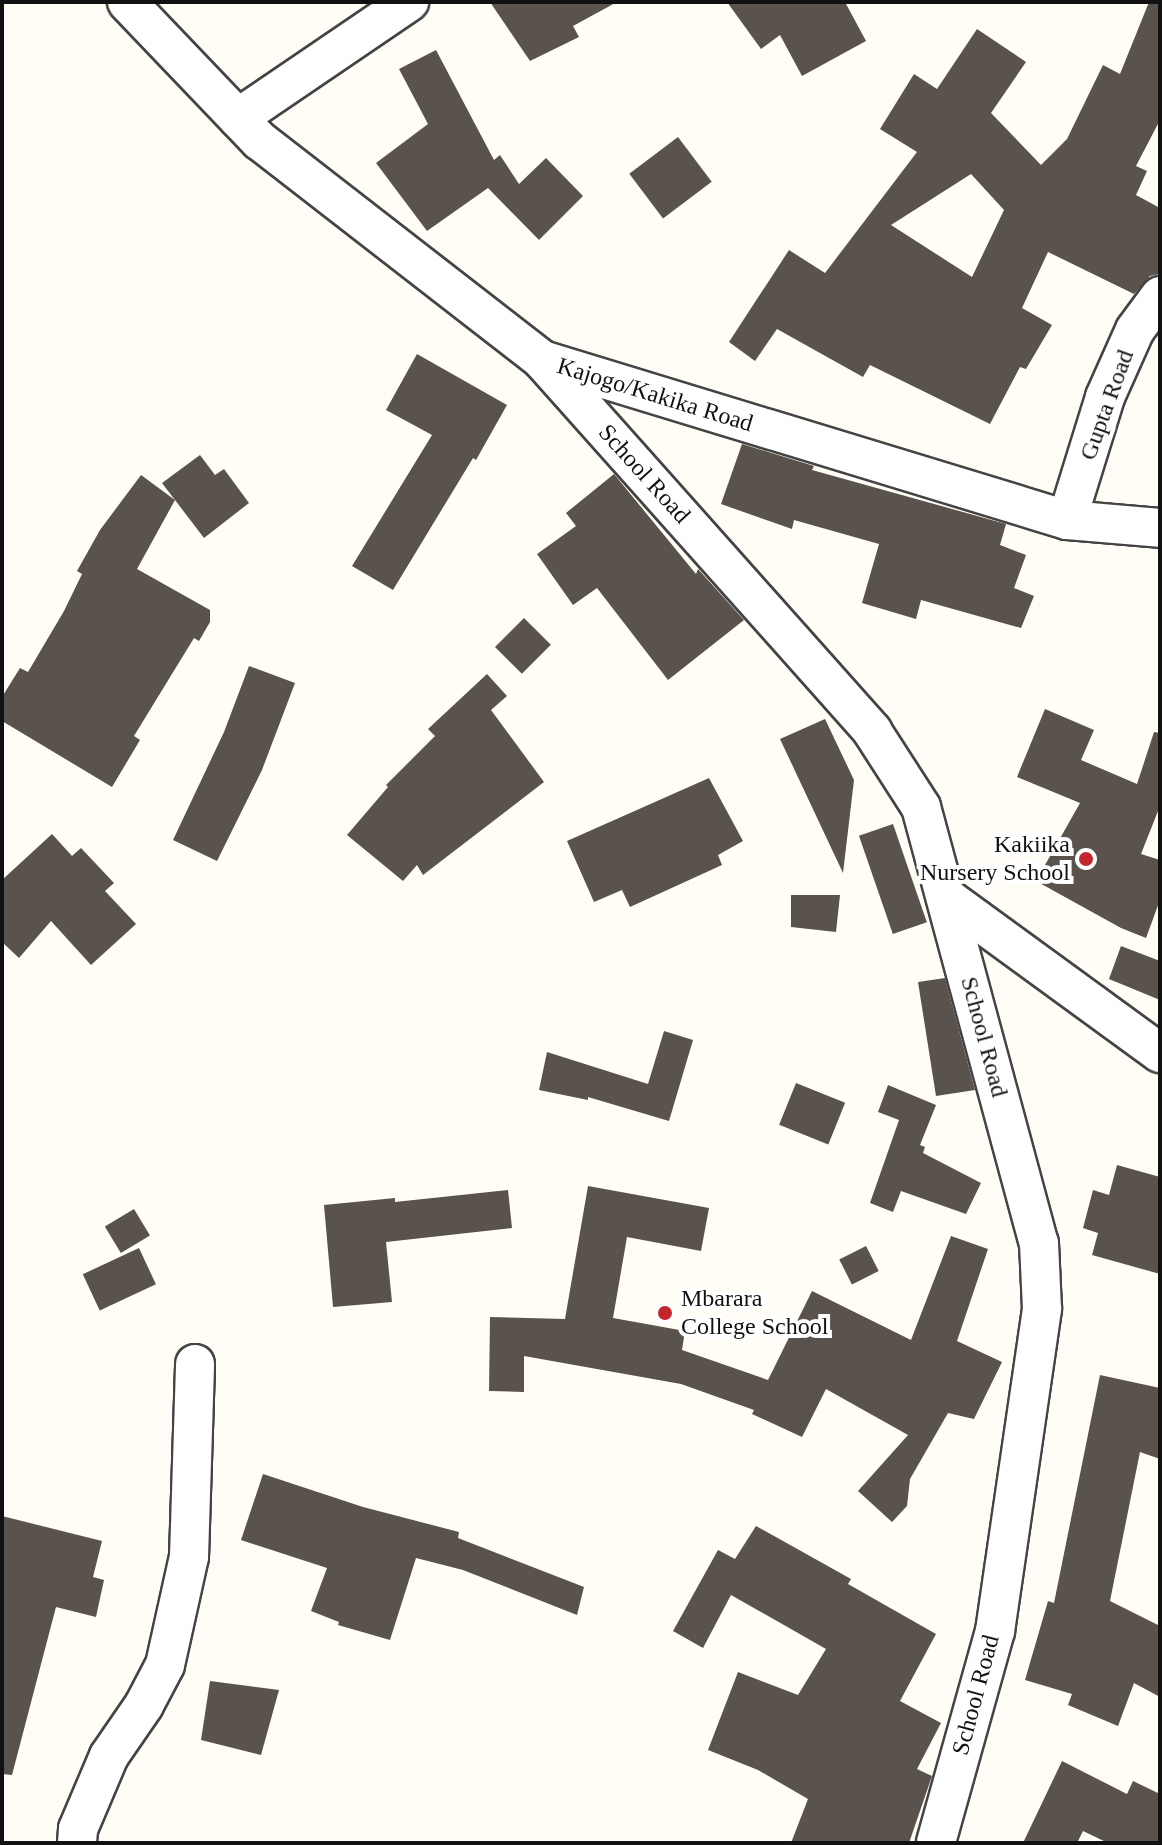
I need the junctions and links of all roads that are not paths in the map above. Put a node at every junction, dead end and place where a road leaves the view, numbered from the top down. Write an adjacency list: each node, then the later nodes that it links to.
1 (127, 2): 3 (street, Kajogo/Kakika Road)
2 (409, 2): 3 (street)
3 (238, 118): 5 (street, Kajogo/Kakika Road)
4 (1160, 296): 6 (street, Gupta Road)
5 (542, 360): 6 (street, Kajogo/Kakika Road); 8 (street, School Road)
6 (1067, 520): 7 (street, Kajogo/Kakika Road)
7 (1160, 528)
8 (946, 897): 9 (street); 12 (street, School Road)
9 (1160, 1053)
10 (195, 1364): 11 (street)
11 (77, 1843)
12 (936, 1843)

